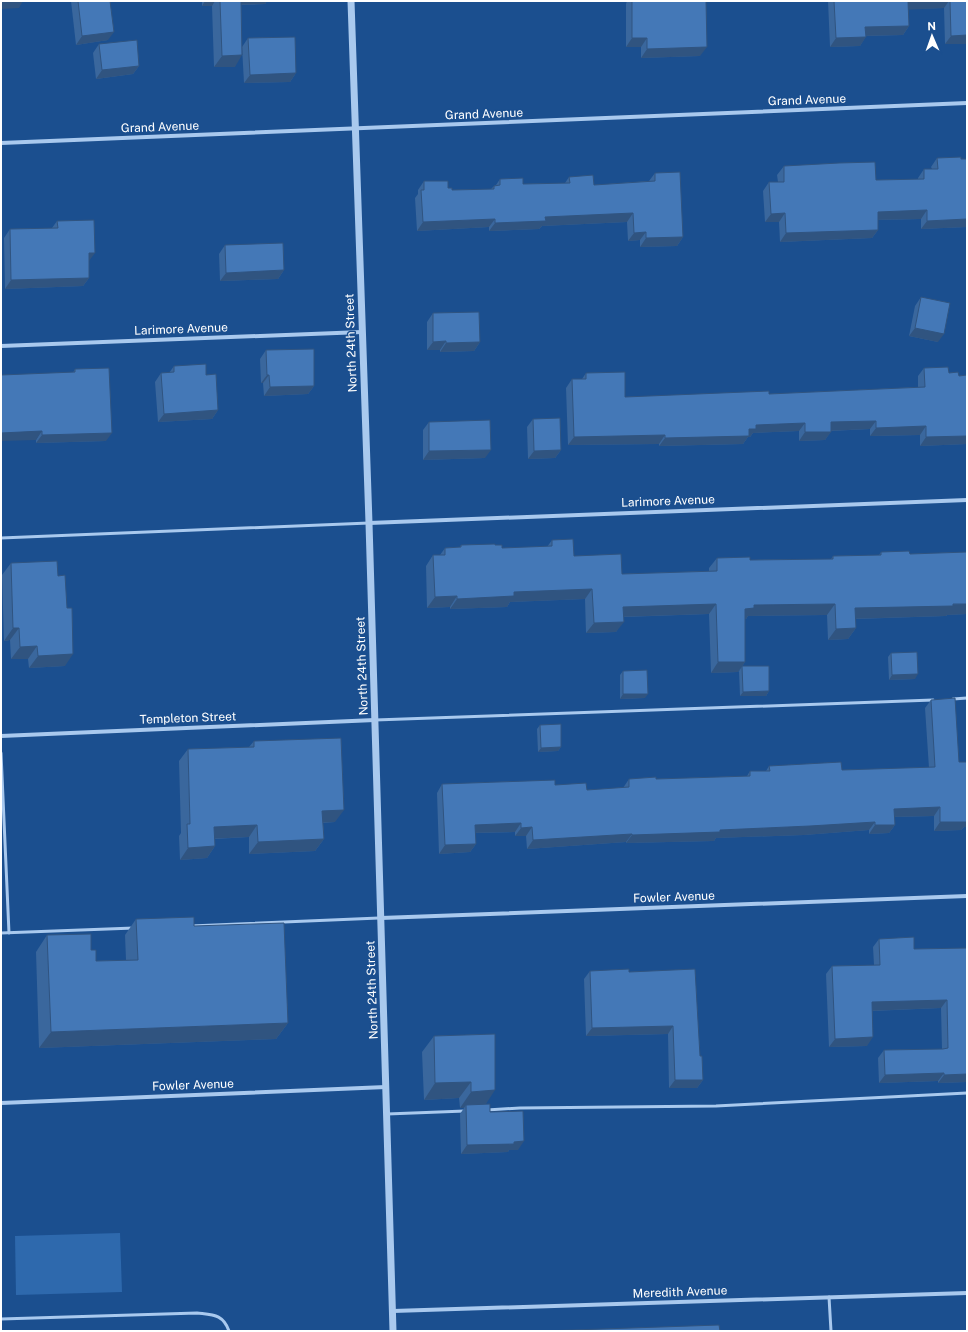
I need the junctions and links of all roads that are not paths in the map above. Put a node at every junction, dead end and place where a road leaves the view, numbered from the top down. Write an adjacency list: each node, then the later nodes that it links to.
1 (351, 1): 3 (street, North 24th Street)
2 (967, 103): 3 (street, Grand Avenue)
3 (355, 129): 4 (street, Grand Avenue); 5 (street, North 24th Street)
4 (1, 143)
5 (362, 332): 6 (street, Larimore Avenue); 8 (street, North 24th Street)
6 (1, 346)
7 (967, 500): 8 (street, Larimore Avenue)
8 (369, 523): 9 (lane); 13 (street, North 24th Street)
9 (1, 538)
10 (967, 698): 11 (lane)
11 (951, 699)
12 (935, 700): 13 (lane)
13 (375, 720): 14 (street, Templeton Street); 17 (street, North 24th Street)
14 (1, 736)
15 (1, 753): 21 (lane)
16 (967, 896): 17 (street, Fowler Avenue)
17 (381, 918): 18 (lane); 22 (street, North 24th Street)
18 (183, 926)
19 (136, 928): 21 (lane)
20 (1, 933): 21 (lane)
21 (9, 933)
22 (386, 1087): 24 (street, Fowler Avenue); 27 (street, North 24th Street)
23 (967, 1093): 26 (lane)
24 (1, 1103)
25 (473, 1110): 27 (lane)
26 (481, 1110)
27 (387, 1114): 30 (street, North 24th Street)
28 (967, 1293): 29 (street, Meredith Avenue)
29 (829, 1297): 30 (street, Meredith Avenue); 34 (lane)
30 (393, 1311): 33 (street, North 24th Street)
31 (1, 1318): 32 (lane)
32 (229, 1331)
33 (393, 1331)
34 (831, 1331)

